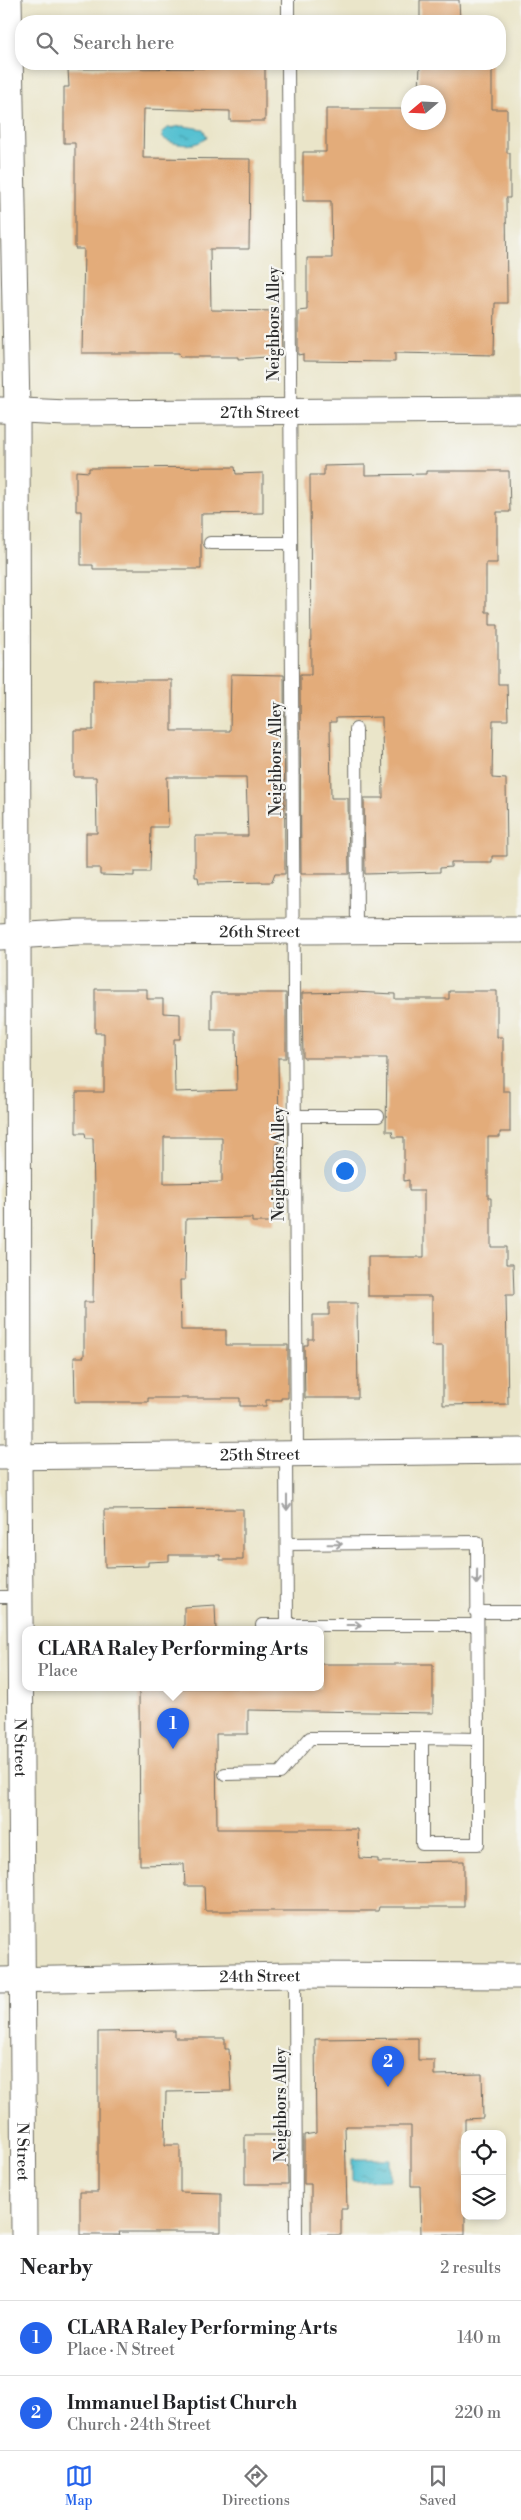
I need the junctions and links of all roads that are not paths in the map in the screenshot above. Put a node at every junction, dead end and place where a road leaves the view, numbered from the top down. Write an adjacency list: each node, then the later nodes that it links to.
1 (9, 0): 5 (street, N Street)
2 (288, 0): 3 (lane)
3 (288, 15)
4 (288, 70): 7 (lane, Neighbors Alley)
5 (8, 410): 7 (street, 27th Street); 14 (street, N Street)
6 (521, 410): 7 (street, 27th Street)
7 (289, 411): 9 (lane, Neighbors Alley)
8 (210, 543): 9 (lane)
9 (290, 543): 12 (lane, Neighbors Alley)
10 (356, 730): 13 (lane)
11 (521, 930): 13 (street, 26th Street)
12 (293, 931): 13 (street, 26th Street); 14 (street, 26th Street); 15 (lane, Neighbors Alley)
13 (357, 931)
14 (10, 937): 19 (street, N Street)
15 (294, 1116): 16 (lane); 18 (lane, Neighbors Alley)
16 (378, 1116)
17 (521, 1451): 18 (street, 25th Street)
18 (291, 1454): 19 (street, 25th Street); 20 (lane, Neighbors Alley, one-way to 20)
19 (9, 1457): 21 (street, N Street)
20 (287, 1544): 23 (lane, one-way to 23); 24 (lane, Neighbors Alley)
21 (10, 1597): 31 (street, N Street)
22 (521, 1612): 23 (lane)
23 (476, 1619): 24 (lane, one-way to 23); 27 (lane)
24 (287, 1624): 25 (lane)
25 (262, 1625)
26 (422, 1738): 27 (lane); 27 (lane); 28 (lane)
27 (478, 1738)
28 (225, 1774)
29 (295, 1976): 30 (street, 24th Street); 31 (street, 24th Street); 33 (lane, Neighbors Alley)
30 (521, 1976)
31 (12, 1980): 32 (street, N Street)
32 (24, 2235)
33 (296, 2235)

